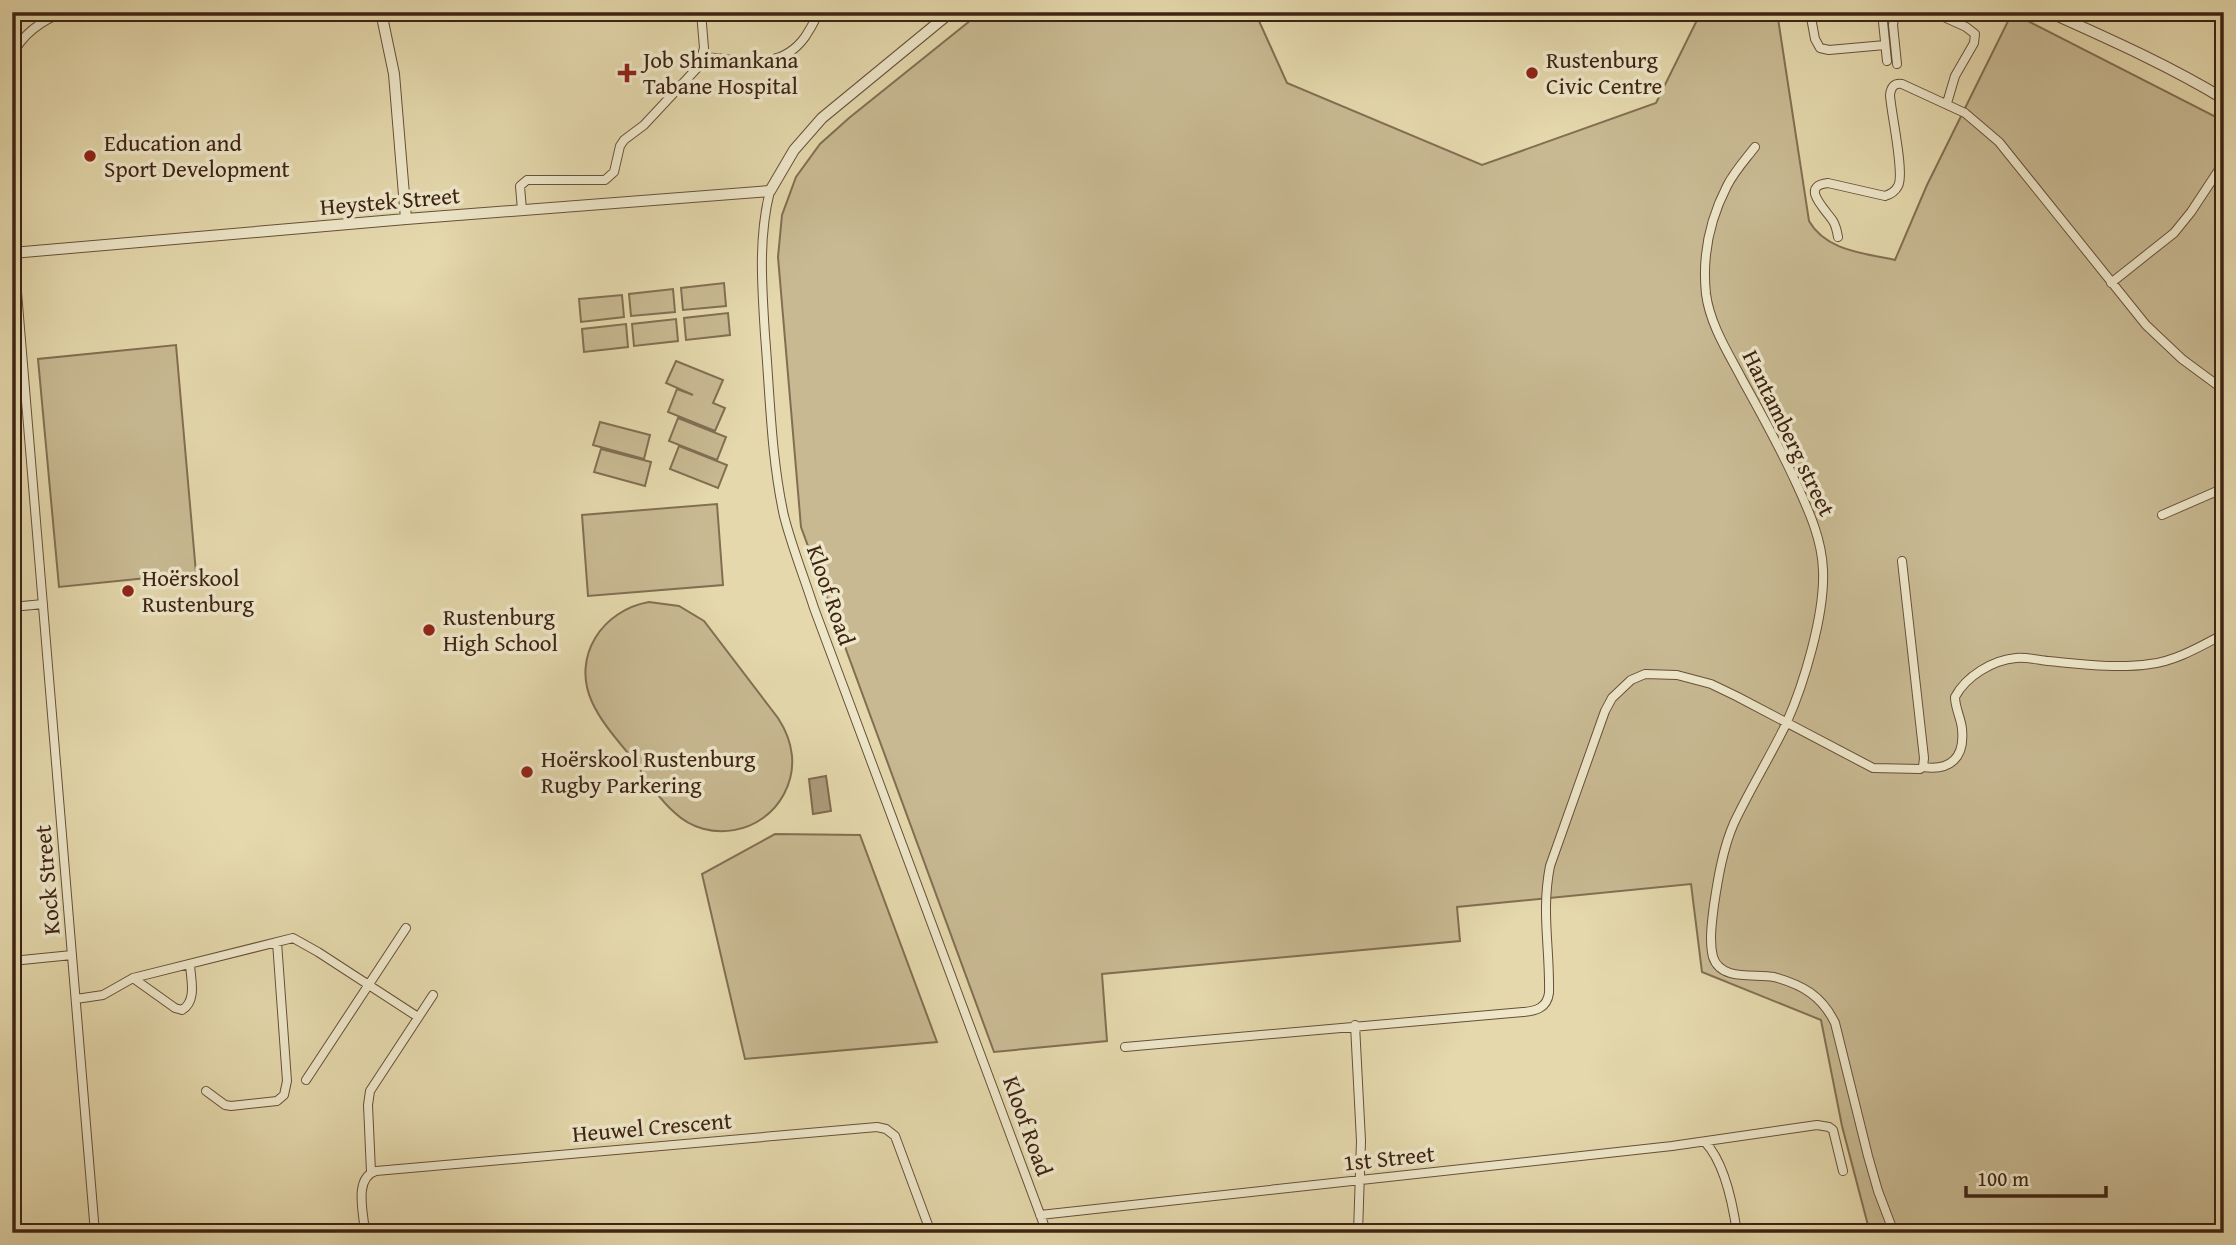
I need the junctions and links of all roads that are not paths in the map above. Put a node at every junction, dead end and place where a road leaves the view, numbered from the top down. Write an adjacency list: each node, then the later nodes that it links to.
1 (64, 12): 12 (street)
2 (381, 12): 24 (street)
3 (701, 12): 13 (street)
4 (818, 12): 13 (street)
5 (951, 12): 22 (street, Kloof Road)
6 (1810, 12): 11 (street)
7 (1882, 12): 11 (street)
8 (1895, 12): 15 (street)
9 (1933, 12): 19 (street)
10 (2049, 12): 16 (street)
11 (1885, 45): 14 (street)
12 (12, 55)
13 (703, 57): 23 (street)
14 (1887, 61)
15 (1897, 64)
16 (2211, 91): 17 (street); 18 (street)
17 (2224, 91)
18 (2224, 99)
19 (1947, 103): 26 (street); 28 (street)
20 (1755, 147): 36 (street, Hantamberg street)
21 (2224, 162): 28 (street)
22 (770, 191): 23 (street, Heystek Street); 56 (street, Kloof Road)
23 (522, 210): 24 (street, Heystek Street)
24 (406, 219): 27 (street, Heystek Street)
25 (12, 232): 27 (street, Kock Street)
26 (1838, 237)
27 (13, 252): 33 (street, Kock Street)
28 (2111, 283): 29 (street)
29 (2224, 390)
30 (2224, 488): 31 (street)
31 (2162, 515)
32 (1902, 561): 37 (street)
33 (43, 604): 34 (street); 40 (street, Kock Street)
34 (12, 607)
35 (2224, 634): 37 (street)
36 (1786, 723): 37 (street); 48 (street); 63 (street, Hantamberg street)
37 (1923, 767)
38 (406, 928): 44 (street)
39 (277, 942): 42 (street); 44 (street); 51 (street)
40 (72, 955): 41 (street); 46 (street, Kock Street)
41 (12, 961)
42 (190, 965): 43 (street); 43 (street)
43 (132, 978): 46 (street)
44 (369, 985): 47 (street); 50 (street)
45 (433, 995): 47 (street)
46 (76, 999): 57 (street, Kock Street)
47 (418, 1017): 54 (street)
48 (1355, 1025): 49 (street); 55 (street)
49 (1125, 1047)
50 (306, 1080)
51 (206, 1091)
52 (1704, 1142): 53 (street, 1st Street); 55 (street, 1st Street); 62 (street)
53 (1843, 1171)
54 (371, 1172): 58 (street); 59 (street, Heuwel Crescent)
55 (1361, 1180): 56 (street, 1st Street); 61 (street)
56 (1040, 1215): 60 (street, Kloof Road)
57 (95, 1233)
58 (365, 1233)
59 (931, 1233)
60 (1047, 1233)
61 (1358, 1233)
62 (1737, 1233)
63 (1894, 1233)

